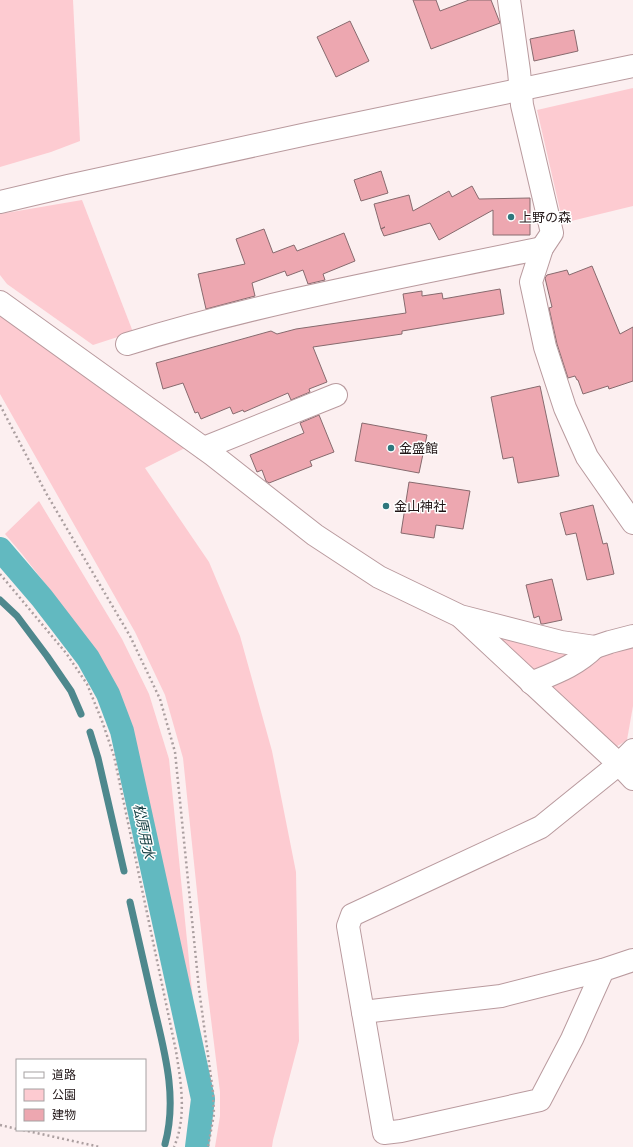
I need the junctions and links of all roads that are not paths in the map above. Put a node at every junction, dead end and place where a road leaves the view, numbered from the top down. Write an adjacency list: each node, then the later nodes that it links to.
1 (510, 0): 3 (street)
2 (633, 66): 3 (street)
3 (521, 89): 4 (street); 5 (street)
4 (0, 202)
5 (542, 248): 7 (street); 10 (street)
6 (0, 302): 9 (street)
7 (127, 344)
8 (336, 395): 9 (street)
9 (204, 448): 11 (street)
10 (633, 522)
11 (460, 616): 13 (street); 14 (street)
12 (633, 636): 13 (street)
13 (595, 648): 14 (street)
14 (531, 683): 15 (street)
15 (628, 764): 18 (street)
16 (633, 960): 17 (street)
17 (603, 970): 18 (street); 19 (street)
18 (363, 1012): 19 (street)
19 (402, 1139)

